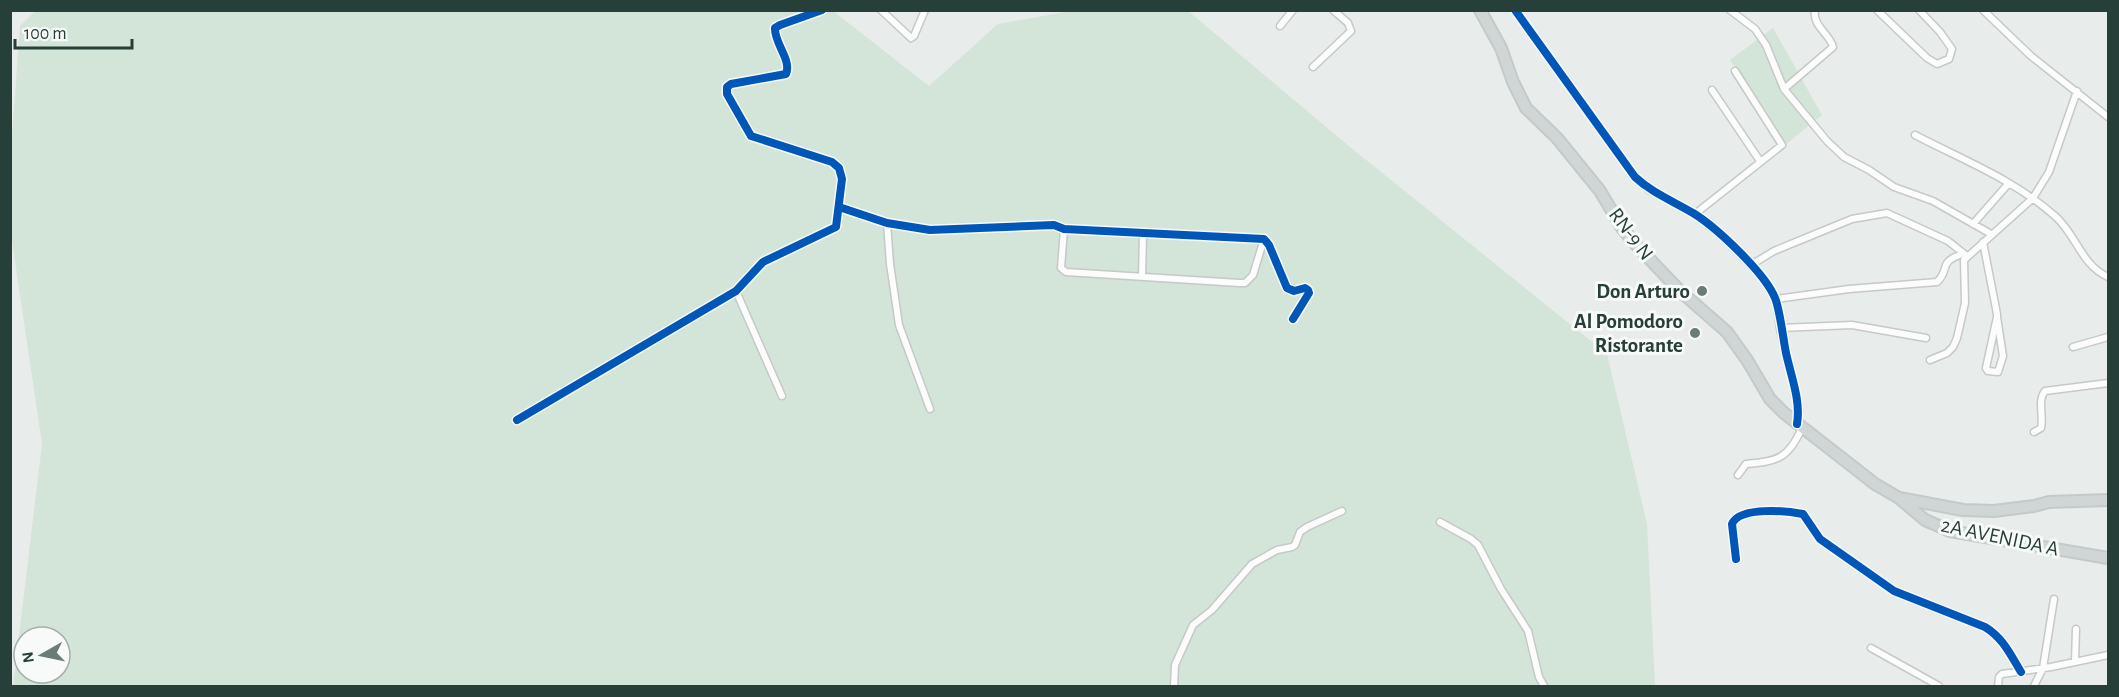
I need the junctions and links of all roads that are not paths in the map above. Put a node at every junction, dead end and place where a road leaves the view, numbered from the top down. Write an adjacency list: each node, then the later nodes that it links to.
1 (822, 10): 24 (street)
2 (881, 10): 3 (street)
3 (925, 10)
4 (1293, 10): 13 (street)
5 (1333, 10): 14 (street)
6 (1480, 10): 50 (main road, RN-9 N)
7 (1515, 10): 25 (street)
8 (1730, 10): 16 (street)
9 (1815, 10): 16 (street)
10 (1876, 10): 11 (street)
11 (1918, 10)
12 (1983, 10): 18 (street)
13 (1280, 26)
14 (1313, 67)
15 (1735, 71): 21 (street)
16 (1784, 89): 27 (street)
17 (1712, 90): 21 (street)
18 (2077, 91): 19 (street); 23 (street)
19 (2109, 117)
20 (1915, 135): 22 (street)
21 (1760, 161): 25 (street)
22 (2009, 183): 23 (street); 27 (street)
23 (2033, 198): 30 (street); 36 (street)
24 (839, 207): 26 (street); 37 (street)
25 (1695, 214): 34 (street)
26 (887, 223): 28 (street); 48 (street)
27 (1972, 224): 30 (street)
28 (1064, 229): 29 (street); 35 (street)
29 (1143, 234): 31 (street); 35 (street)
30 (1991, 234): 32 (street)
31 (1264, 239): 35 (street); 40 (street)
32 (1983, 242): 33 (street); 39 (street)
33 (1965, 255): 34 (street); 38 (street); 45 (street)
34 (1751, 265): 38 (street)
35 (1142, 277)
36 (2109, 277)
37 (736, 291): 47 (street); 49 (street)
38 (1776, 299): 41 (street)
39 (1997, 317): 39 (street)
40 (1293, 319)
41 (1780, 328): 42 (street); 50 (street)
42 (1926, 338)
43 (2109, 338): 44 (street)
44 (2073, 348)
45 (1930, 360)
46 (2109, 383): 51 (street)
47 (782, 396)
48 (930, 410)
49 (517, 420)
50 (1799, 426): 52 (street); 53 (main road, RN-9 N)
51 (2034, 432)
52 (1738, 475)
53 (1899, 498): 54 (main road); 57 (main road, 2A AVENIDA A)
54 (2109, 500)
55 (1342, 511): 66 (street)
56 (1440, 522): 67 (street)
57 (2109, 558)
58 (1736, 559): 65 (street)
59 (2054, 599): 64 (street)
60 (2076, 629): 63 (street)
61 (1871, 648): 68 (street)
62 (2109, 655): 63 (street)
63 (2075, 662): 64 (street)
64 (2043, 668): 65 (street); 70 (street)
65 (2021, 672): 69 (street)
66 (1174, 687)
67 (1544, 687)
68 (1939, 687)
69 (1998, 687)
70 (2034, 687)

